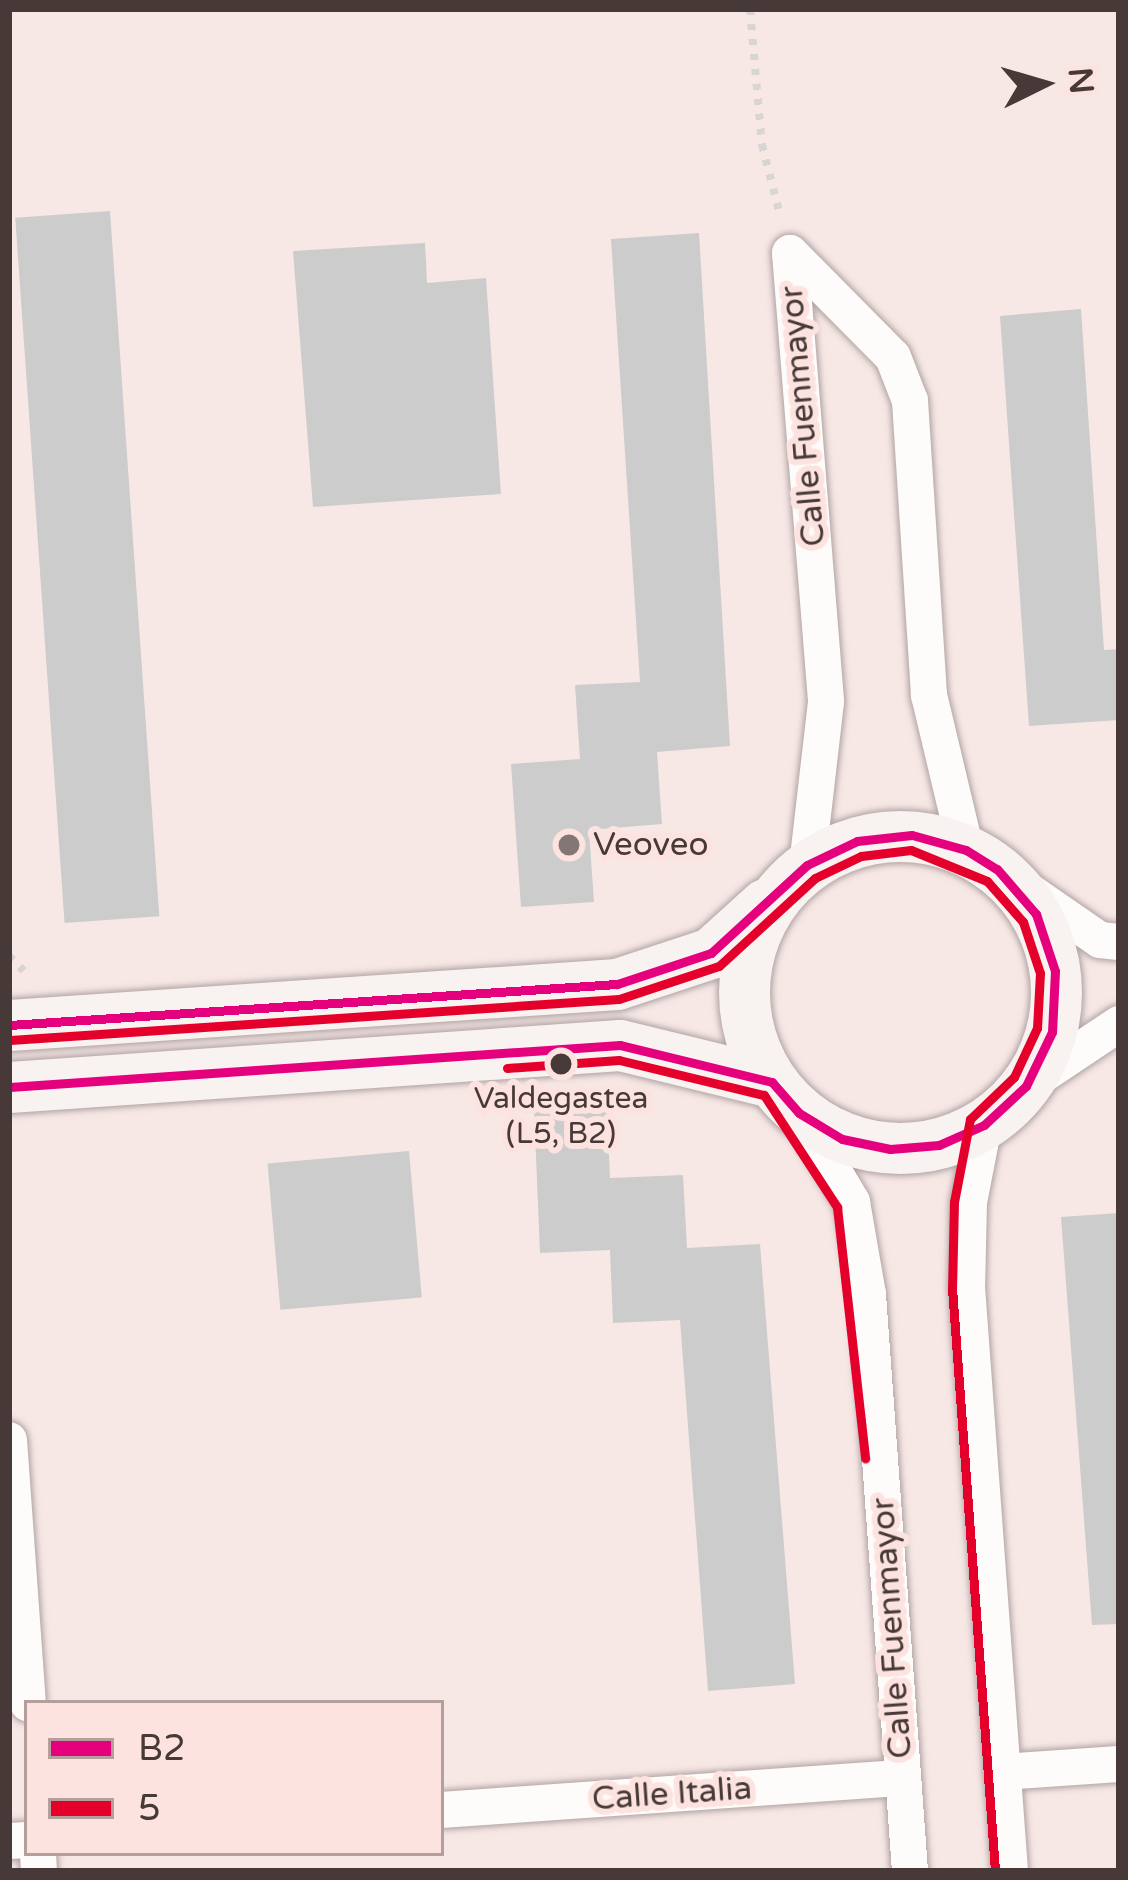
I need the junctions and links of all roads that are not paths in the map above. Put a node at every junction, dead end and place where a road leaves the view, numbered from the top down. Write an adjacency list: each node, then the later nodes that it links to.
1 (982, 859): 2 (main road); 2 (street, Calle Fuenmayor); 3 (street); 6 (main road)
2 (794, 879): 5 (main road); 8 (main road)
3 (1119, 942)
4 (1119, 1024): 6 (street)
5 (9, 1025)
6 (1026, 1086): 9 (main road)
7 (9, 1087): 8 (main road)
8 (786, 1097): 9 (main road); 14 (street, Calle Fuenmayor)
9 (984, 1125): 13 (street)
10 (9, 1440): 11 (street)
11 (28, 1700)
12 (1119, 1764): 13 (street)
13 (1003, 1772): 17 (street)
14 (903, 1778): 15 (street, Calle Italia); 16 (street, Calle Fuenmayor)
15 (444, 1810)
16 (910, 1871)
17 (1010, 1871)

